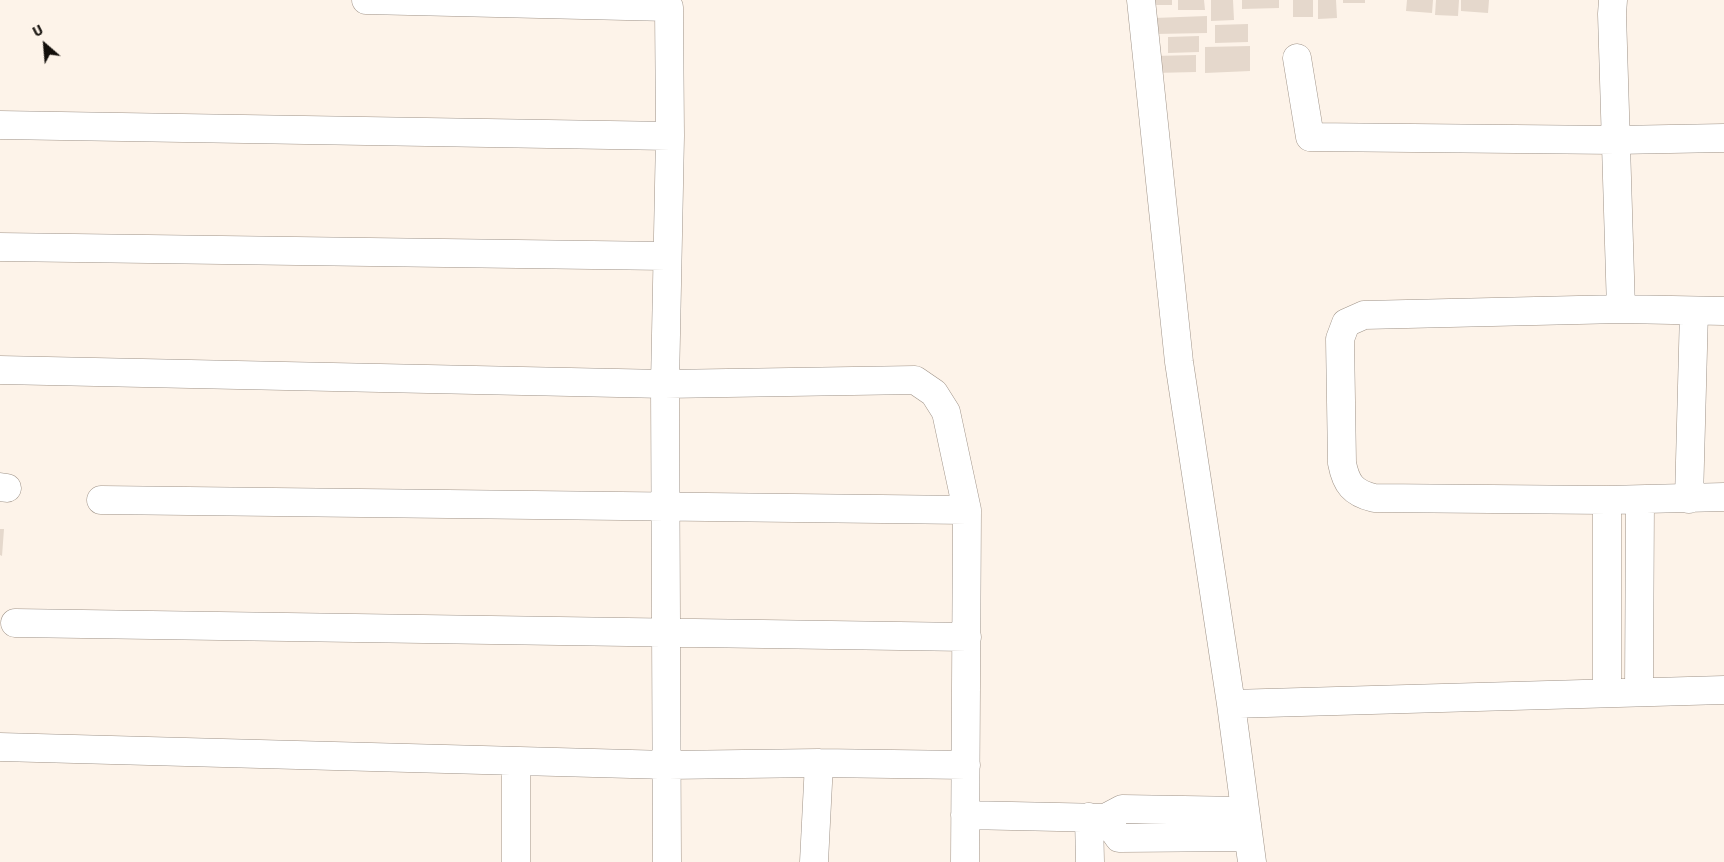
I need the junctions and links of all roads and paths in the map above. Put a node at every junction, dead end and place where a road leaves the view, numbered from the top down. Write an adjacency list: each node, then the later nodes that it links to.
1 (366, 0): 6 (street)
2 (1141, 0): 29 (street)
3 (1614, 0): 8 (street)
4 (1297, 58): 8 (street)
5 (0, 125): 6 (street)
6 (670, 136): 10 (street)
7 (1724, 138): 8 (street)
8 (1616, 140): 11 (street)
9 (0, 247): 10 (street)
10 (666, 256): 15 (street)
11 (1621, 309): 12 (street); 19 (street)
12 (1694, 311): 13 (street); 17 (street)
13 (1724, 311)
14 (0, 370): 15 (street)
15 (665, 384): 21 (street); 22 (street)
16 (1724, 497): 17 (street)
17 (1689, 499): 20 (street)
18 (101, 500): 21 (street)
19 (1607, 500): 20 (street); 28 (street)
20 (1640, 500): 27 (street)
21 (666, 506): 22 (street); 24 (street)
22 (967, 510): 25 (street)
23 (15, 623): 24 (street)
24 (667, 632): 25 (street); 33 (street)
25 (966, 637): 34 (street)
26 (1724, 690): 27 (street)
27 (1639, 691): 28 (street)
28 (1607, 692): 29 (street)
29 (1231, 704): 37 (street)
30 (0, 747): 31 (street)
31 (516, 761): 33 (street); 38 (street)
32 (818, 763): 33 (street); 34 (street); 40 (street)
33 (668, 765): 39 (street)
34 (966, 765): 35 (street)
35 (965, 815): 36 (street); 41 (street)
36 (1097, 817): 37 (street); 42 (street)
37 (1248, 837)
38 (516, 862)
39 (667, 862)
40 (814, 862)
41 (965, 862)
42 (1090, 862)

